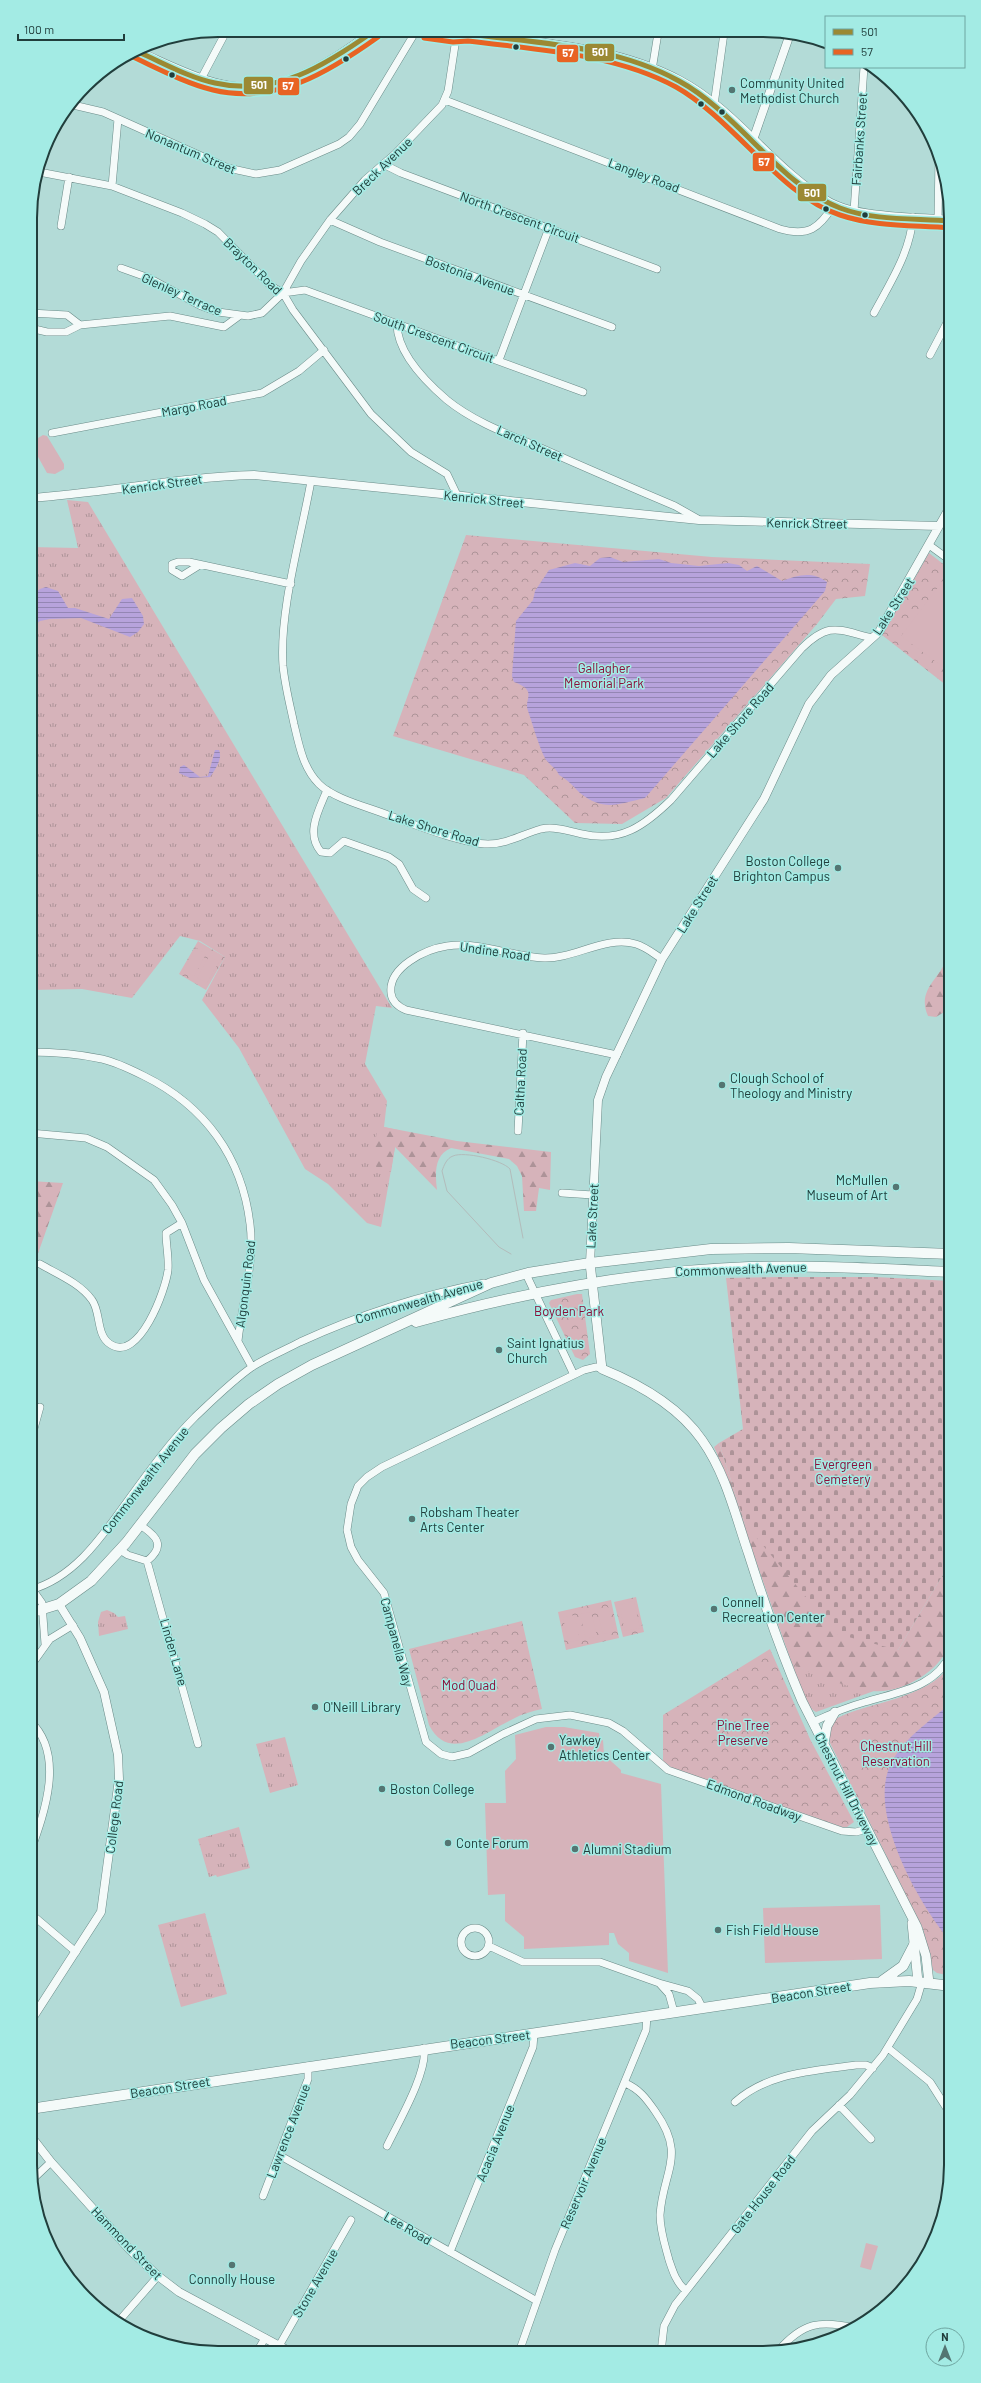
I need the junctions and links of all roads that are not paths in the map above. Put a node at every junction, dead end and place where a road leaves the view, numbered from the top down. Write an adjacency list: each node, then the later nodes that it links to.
1 (223, 37): 12 (street)
2 (365, 37): 12 (main road)
3 (412, 37): 16 (street, Nonantum Street)
4 (462, 37): 13 (street, Breck Avenue)
5 (491, 37): 11 (main road)
6 (657, 37): 11 (street)
7 (723, 37): 15 (street)
8 (788, 39): 17 (street)
9 (143, 54): 12 (main road)
10 (864, 69): 24 (street, Fairbanks Street)
11 (652, 70): 15 (main road)
12 (201, 79)
13 (445, 100): 18 (street, Breck Avenue); 23 (street, Langley Road)
14 (76, 105): 16 (street, Nonantum Street)
15 (714, 105): 17 (main road)
16 (118, 118): 22 (street)
17 (753, 140): 23 (main road)
18 (383, 164): 26 (street, Breck Avenue); 30 (street, North Crescent Circuit)
19 (43, 173): 21 (street, Brayton Road)
20 (939, 174): 27 (street)
21 (69, 177): 22 (street, Brayton Road); 29 (street)
22 (112, 186): 33 (street, Brayton Road)
23 (834, 205): 24 (main road)
24 (854, 211): 25 (main road)
25 (913, 217): 27 (main road); 36 (street)
26 (330, 220): 33 (street, Breck Avenue); 34 (street, Bostonia Avenue)
27 (938, 220): 28 (main road)
28 (944, 220)
29 (61, 226)
30 (549, 228): 32 (street, North Crescent Circuit); 34 (street)
31 (121, 268): 37 (street, Glenley Terrace)
32 (656, 269)
33 (283, 293): 37 (street, Glenley Terrace); 38 (street, South Crescent Circuit); 43 (street, Brayton Road)
34 (524, 294): 40 (street, Bostonia Avenue); 45 (street)
35 (37, 313): 39 (street)
36 (874, 313)
37 (239, 316): 39 (street)
38 (397, 324): 45 (street, South Crescent Circuit); 52 (street, Larch Street)
39 (80, 325): 42 (street)
40 (612, 327)
41 (944, 328): 44 (street)
42 (37, 330)
43 (324, 350): 47 (street, Margo Road); 49 (street, Brayton Road)
44 (930, 355)
45 (499, 360): 46 (street, South Crescent Circuit)
46 (584, 392)
47 (52, 433)
48 (311, 482): 49 (street, Kenrick Street); 50 (street, Kenrick Street); 57 (street, Lake Shore Road)
49 (457, 495): 52 (street, Kenrick Street)
50 (37, 498)
51 (944, 519): 53 (street, Lake Street)
52 (699, 520): 53 (street, Kenrick Street)
53 (940, 526): 54 (street, Lake Street)
54 (929, 545): 55 (street); 58 (street, Lake Street)
55 (944, 556)
56 (198, 566): 57 (street)
57 (291, 584): 59 (street, Lake Shore Road)
58 (872, 638): 59 (street, Lake Shore Road); 61 (street, Lake Street)
59 (327, 790): 60 (street)
60 (426, 898)
61 (662, 959): 62 (street, Undine Road); 64 (street, Lake Street)
62 (523, 1033): 64 (street, Undine Road); 65 (street, Caltha Road)
63 (37, 1052): 79 (street, Algonquin Road)
64 (617, 1055): 68 (street, Lake Street)
65 (518, 1131)
66 (37, 1134): 69 (street)
67 (562, 1193): 68 (street)
68 (593, 1195): 71 (street, Lake Street)
69 (182, 1223): 72 (street); 79 (street)
70 (944, 1254): 71 (main road, Commonwealth Avenue)
71 (590, 1263): 74 (main road, Commonwealth Avenue); 76 (main road, Lake Street)
72 (40, 1264)
73 (944, 1272): 76 (main road, Commonwealth Avenue)
74 (526, 1274): 75 (main road, Commonwealth Avenue); 77 (street)
75 (506, 1278): 78 (main road, Commonwealth Avenue); 80 (street, Commonwealth Avenue)
76 (591, 1284): 77 (main road, Commonwealth Avenue); 81 (main road, Lake Street)
77 (535, 1292): 78 (main road, Commonwealth Avenue); 82 (street)
78 (393, 1329): 85 (main road, Commonwealth Avenue)
79 (238, 1341): 80 (street)
80 (252, 1367): 88 (street, Commonwealth Avenue)
81 (602, 1369): 82 (street, Campanella Way); 98 (main road)
82 (574, 1375): 102 (street, Campanella Way)
83 (40, 1406): 84 (street)
84 (37, 1417)
85 (140, 1525): 86 (main road, Commonwealth Avenue); 87 (street)
86 (120, 1550): 87 (street); 90 (main road, Commonwealth Avenue)
87 (147, 1561): 100 (street, Linden Lane)
88 (37, 1586)
89 (37, 1595): 91 (street)
90 (59, 1604): 91 (main road, Commonwealth Avenue); 93 (street, College Road)
91 (43, 1609): 92 (main road, Commonwealth Avenue); 94 (street)
92 (37, 1611)
93 (73, 1625): 94 (street); 109 (street, College Road)
94 (45, 1644): 95 (street)
95 (37, 1656)
96 (944, 1663): 97 (street, Chestnut Hill Driveway)
97 (835, 1712): 98 (street, Chestnut Hill Driveway); 101 (main road)
98 (813, 1722): 101 (main road, Chestnut Hill Driveway)
99 (37, 1730): 104 (street)
100 (198, 1744)
101 (824, 1744): 103 (main road, Chestnut Hill Driveway)
102 (646, 1750): 103 (street, Edmond Roadway)
103 (867, 1829): 105 (main road, Chestnut Hill Driveway)
104 (37, 1833)
105 (910, 1912): 107 (main road, Chestnut Hill Driveway); 111 (main road, Chestnut Hill Driveway)
106 (37, 1919): 109 (street)
107 (915, 1943): 110 (main road); 111 (main road, Chestnut Hill Driveway)
108 (489, 1946): 112 (street)
109 (76, 1952): 115 (street, College Road)
110 (878, 1982): 111 (main road, Beacon Street); 114 (main road, Beacon Street)
111 (923, 1982): 113 (main road, Beacon Street); 120 (street, Gate House Road)
112 (659, 1984): 114 (street); 116 (street)
113 (944, 1985)
114 (702, 2007): 116 (main road, Beacon Street)
115 (37, 2011)
116 (674, 2012): 117 (main road, Beacon Street)
117 (647, 2016): 118 (main road, Beacon Street); 123 (street, Reservoir Avenue)
118 (534, 2034): 119 (main road, Beacon Street); 136 (street, Acacia Avenue)
119 (424, 2048): 121 (main road, Beacon Street); 130 (street)
120 (888, 2048): 122 (street, Gate House Road); 125 (street)
121 (308, 2066): 127 (main road, Beacon Street); 131 (street, Lawrence Avenue)
122 (873, 2068): 124 (street); 126 (street, Gate House Road)
123 (624, 2083): 138 (street); 139 (street, Reservoir Avenue)
124 (735, 2102)
125 (944, 2104)
126 (839, 2105): 128 (street); 138 (street, Gate House Road)
127 (37, 2108)
128 (871, 2139)
129 (37, 2144): 132 (street, Hammond Street)
130 (387, 2146)
131 (279, 2155): 134 (street, Lawrence Avenue); 136 (street, Lee Road)
132 (51, 2162): 133 (street); 137 (street, Hammond Street)
133 (37, 2175)
134 (263, 2196)
135 (351, 2220): 146 (street, Stone Avenue)
136 (450, 2252): 139 (street, Lee Road)
137 (158, 2276): 140 (street); 142 (street, Hammond Street)
138 (686, 2291): 148 (street, Gate House Road)
139 (537, 2301): 147 (street, Reservoir Avenue)
140 (122, 2318)
141 (845, 2326): 143 (street)
142 (265, 2338): 144 (street); 145 (street, Hammond Street)
143 (785, 2344)
144 (260, 2346)
145 (279, 2346)
146 (284, 2346)
147 (521, 2346)
148 (661, 2346)

